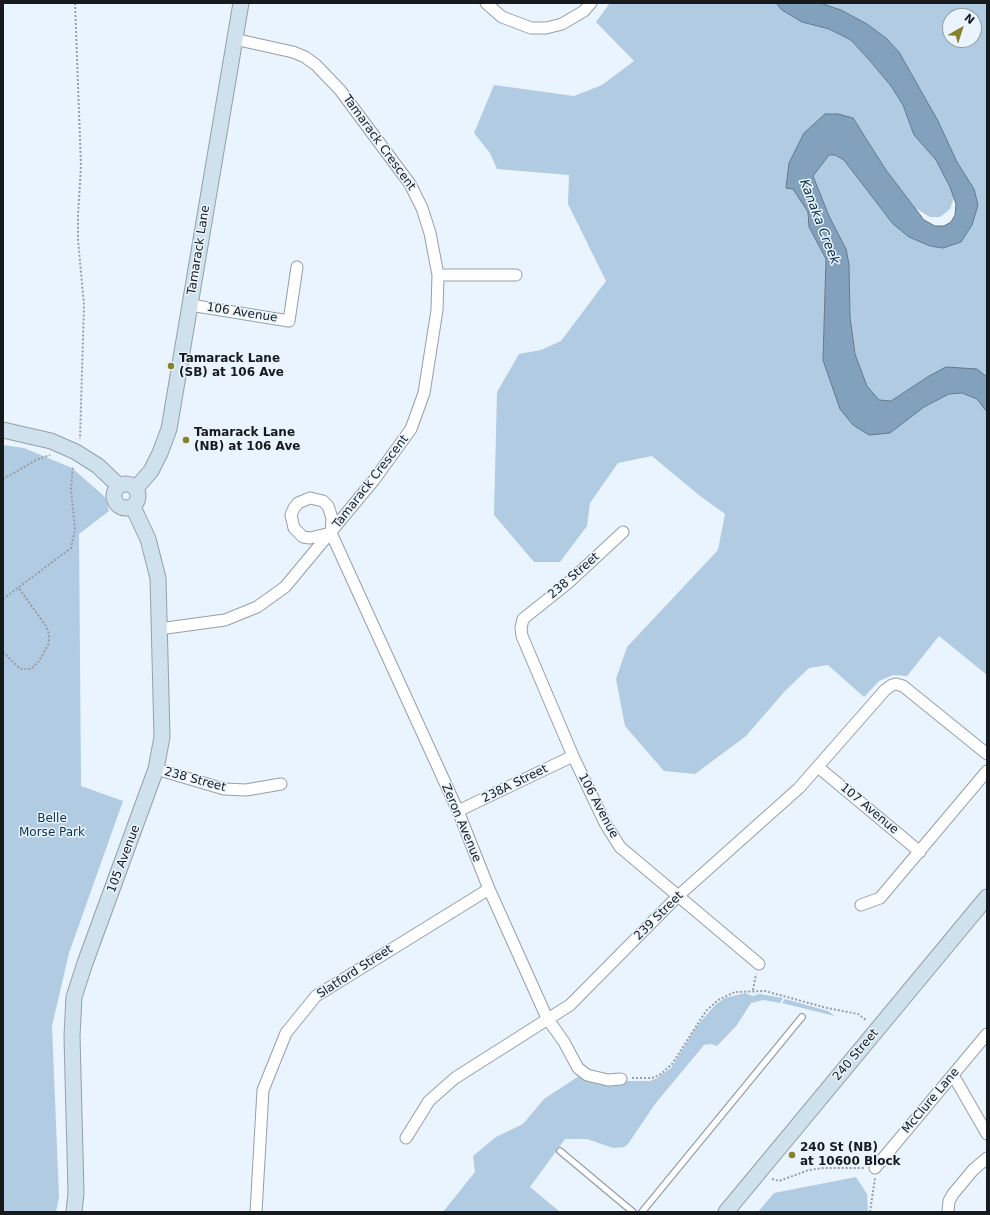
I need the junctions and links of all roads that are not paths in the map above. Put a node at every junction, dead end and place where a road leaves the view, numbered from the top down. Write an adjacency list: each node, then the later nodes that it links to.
1 (241, 3): 4 (street, Tamarack Lane)
2 (486, 3): 3 (street)
3 (591, 3)
4 (234, 39): 6 (street, Tamarack Crescent); 8 (street, Tamarack Lane)
5 (297, 267): 8 (street, 106 Avenue)
6 (438, 275): 7 (street); 14 (street, Tamarack Crescent)
7 (516, 275)
8 (190, 305): 11 (street, Tamarack Lane)
9 (3, 430): 10 (street)
10 (118, 486): 11 (street); 12 (street)
11 (136, 488): 12 (street)
12 (133, 507): 16 (street, 105 Avenue)
13 (623, 532): 15 (street, 238 Street)
14 (331, 533): 16 (street, Tamarack Crescent); 23 (street, Zeron Avenue)
15 (524, 619): 18 (street, 106 Avenue)
16 (159, 629): 20 (street, 105 Avenue)
17 (987, 754): 19 (street, 239 Street)
18 (572, 756): 23 (street, 238A Street); 26 (street, 106 Avenue)
19 (818, 767): 24 (street, 107 Avenue); 26 (street, 239 Street)
20 (156, 769): 22 (street, 238 Street); 40 (street, 105 Avenue)
21 (987, 771): 24 (street)
22 (281, 784)
23 (458, 811): 25 (street, Zeron Avenue)
24 (920, 852): 28 (street)
25 (489, 889): 30 (street, Zeron Avenue); 41 (street, Slatford Street)
26 (678, 896): 29 (street, 106 Avenue); 30 (street, 239 Street)
27 (987, 897): 44 (street, 240 Street)
28 (861, 905)
29 (759, 964)
30 (547, 1018): 34 (street, Zeron Avenue); 36 (street, 239 Street)
31 (802, 1018): 43 (lane)
32 (987, 1034): 33 (street, McClure Lane)
33 (953, 1075): 35 (street); 39 (street, McClure Lane)
34 (621, 1079)
35 (987, 1134)
36 (406, 1138)
37 (560, 1152): 42 (lane)
38 (987, 1158): 45 (street)
39 (874, 1170)
40 (74, 1212)
41 (256, 1212)
42 (633, 1212)
43 (642, 1212)
44 (726, 1212)
45 (948, 1212)

